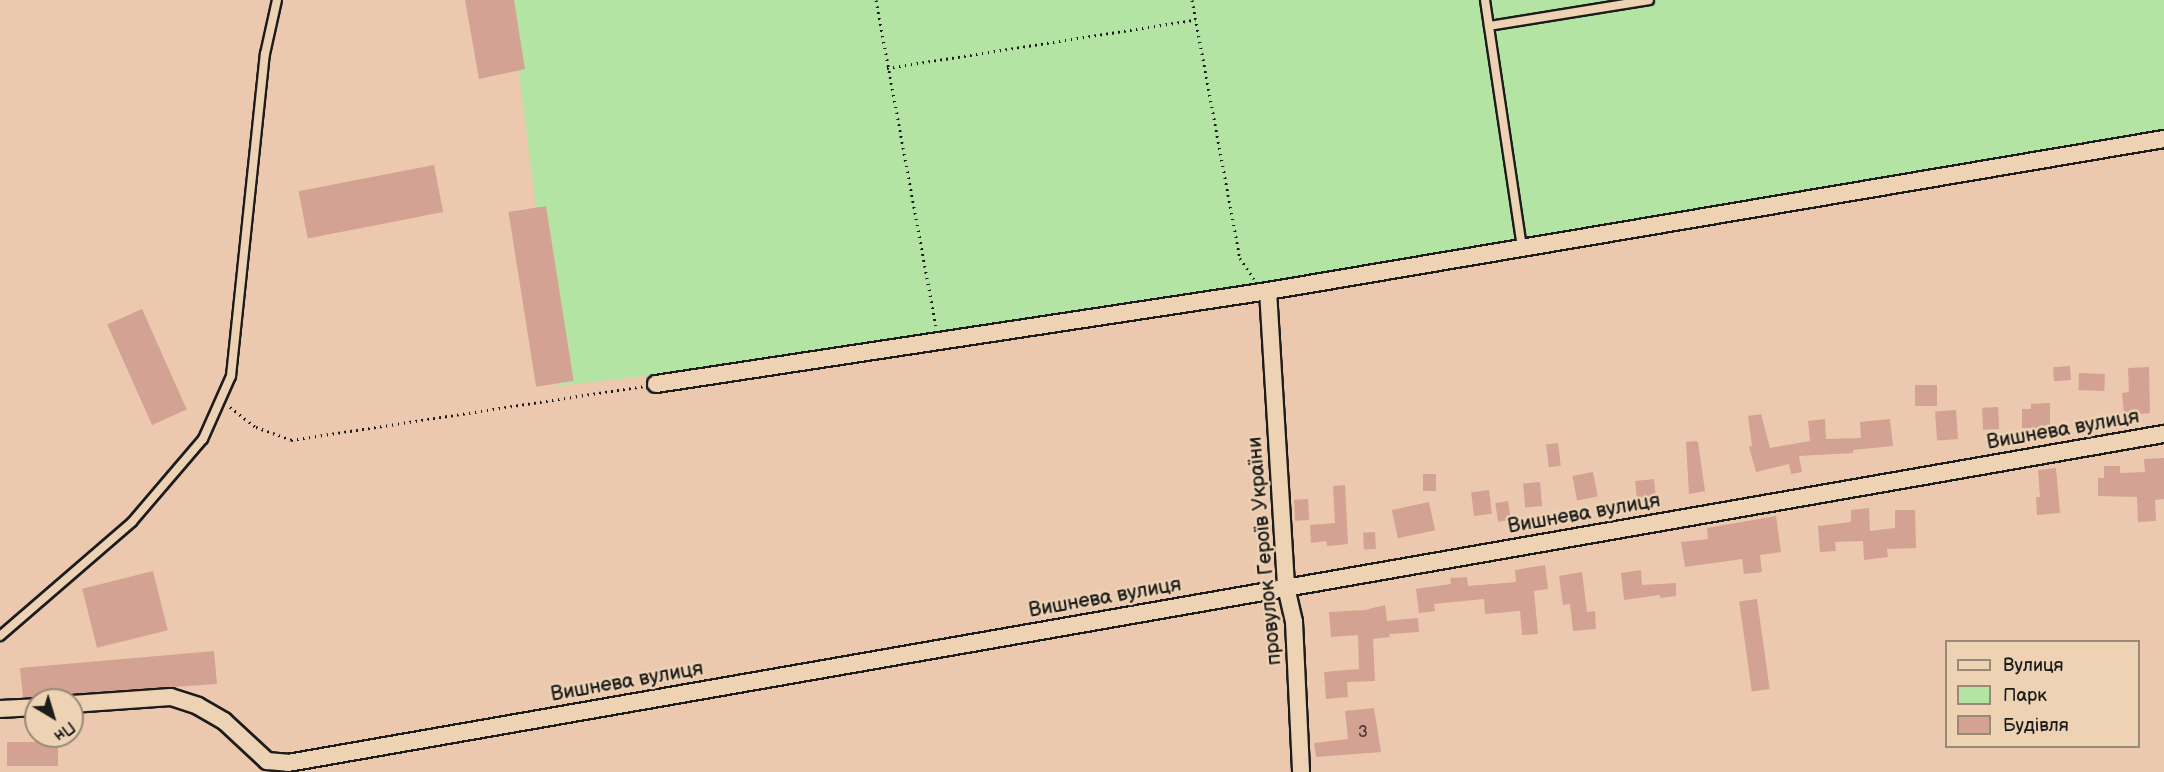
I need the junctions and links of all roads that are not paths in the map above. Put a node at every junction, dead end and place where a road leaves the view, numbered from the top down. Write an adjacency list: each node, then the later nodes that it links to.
1 (277, 0): 11 (lane)
2 (1485, 0): 4 (lane)
3 (1649, 0): 4 (lane)
4 (1489, 26): 6 (lane)
5 (2164, 139): 6 (street)
6 (1522, 247): 7 (street)
7 (1268, 291): 8 (street); 10 (street, провулок Героїв України)
8 (656, 384)
9 (2164, 434): 10 (street, Вишнева вулиця)
10 (1286, 587): 15 (street, Вишнева вулиця); 16 (street, провулок Героїв України)
11 (0, 636)
12 (84, 703): 15 (street, Вишнева вулиця)
13 (24, 708): 14 (street)
14 (0, 709)
15 (267, 766)
16 (1301, 772)

